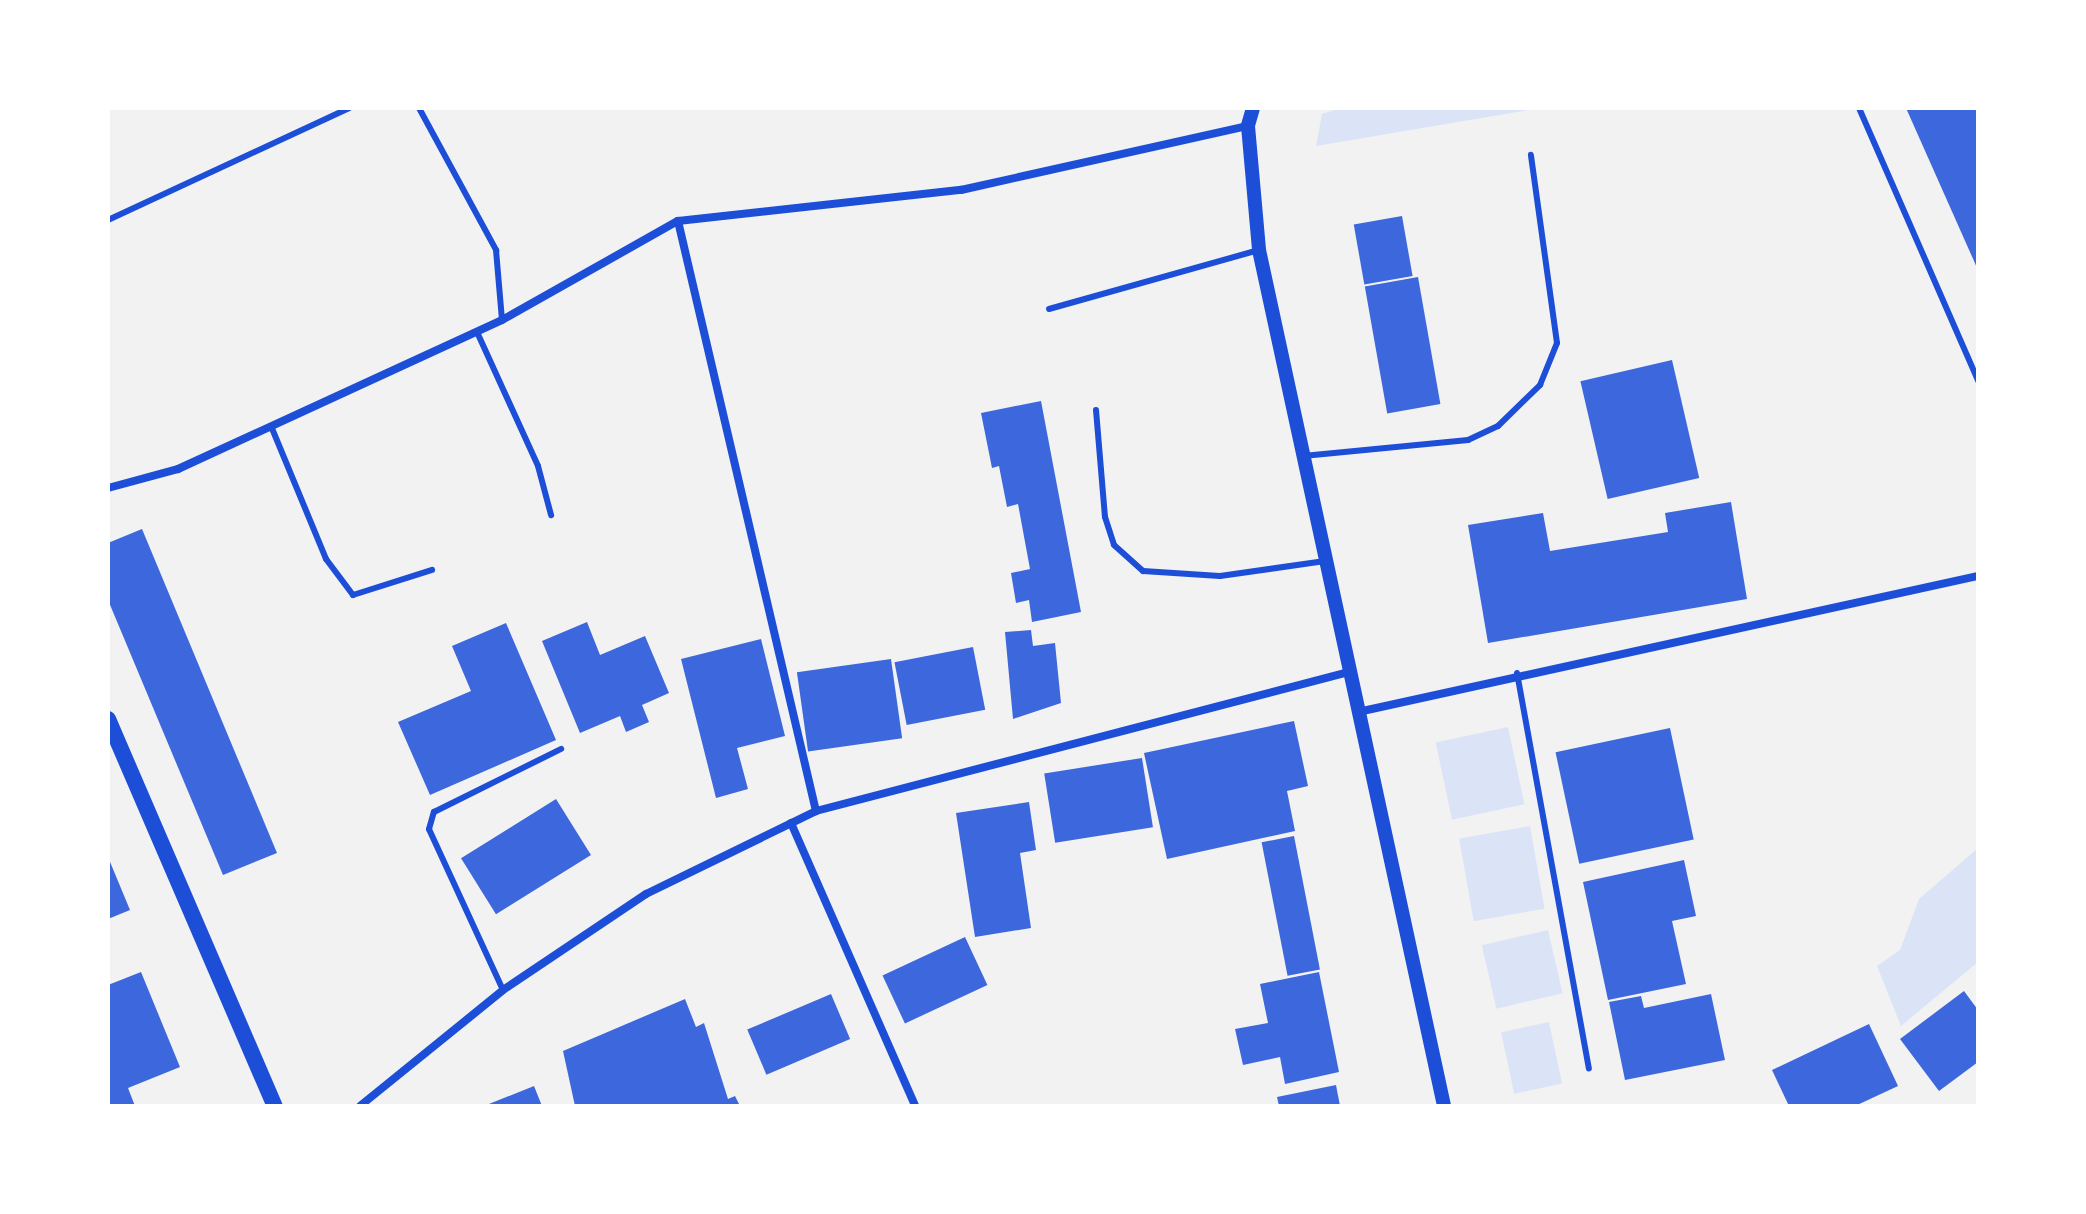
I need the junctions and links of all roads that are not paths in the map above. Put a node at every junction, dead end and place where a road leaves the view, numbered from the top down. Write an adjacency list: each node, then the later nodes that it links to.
1 (349, 108): 7 (lane)
2 (419, 108): 11 (lane)
3 (1253, 108): 5 (street)
4 (1859, 108): 13 (lane)
5 (1248, 126): 8 (street); 9 (street)
6 (1531, 155): 16 (lane)
7 (108, 220)
8 (678, 221): 11 (street); 27 (street)
9 (1259, 250): 10 (lane); 16 (street)
10 (1049, 309)
11 (502, 320): 12 (street)
12 (477, 332): 15 (street); 18 (lane)
13 (1978, 381)
14 (1096, 410): 19 (lane)
15 (271, 426): 17 (street); 20 (lane)
16 (1303, 456): 19 (street)
17 (108, 488)
18 (551, 515)
19 (1325, 561): 22 (street)
20 (432, 570)
21 (1978, 576): 23 (street)
22 (1349, 672): 24 (street); 27 (street)
23 (1517, 673): 24 (street); 30 (lane)
24 (1358, 712): 34 (street)
25 (108, 719): 31 (main road)
26 (561, 749): 29 (lane)
27 (816, 811): 28 (street)
28 (791, 823): 29 (street); 33 (street)
29 (503, 990): 32 (street)
30 (1589, 1068)
31 (275, 1106)
32 (360, 1106)
33 (915, 1106)
34 (1444, 1106)

